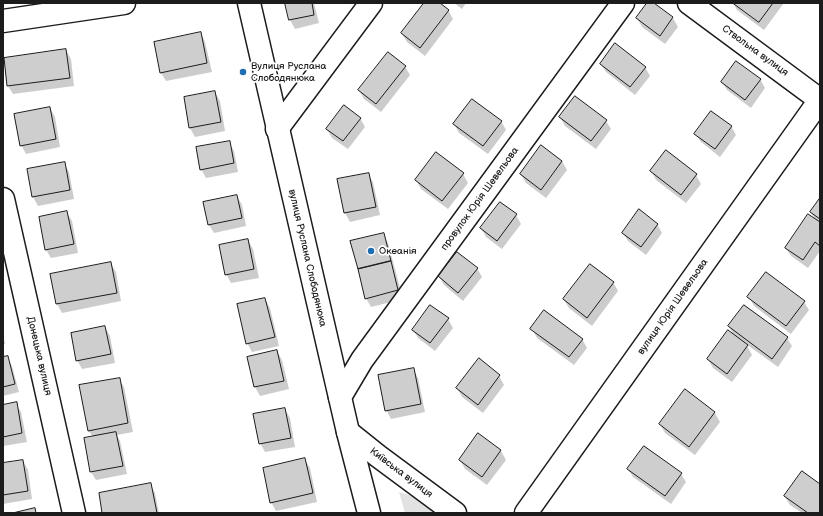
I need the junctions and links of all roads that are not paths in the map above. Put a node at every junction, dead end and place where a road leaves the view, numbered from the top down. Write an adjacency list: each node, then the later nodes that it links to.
1 (124, 3): 6 (street)
2 (249, 3): 8 (street, вулиця Руслана Слободянюка)
3 (371, 3): 8 (street)
4 (623, 3): 10 (street, провулок Юрія Шевельова)
5 (689, 3): 7 (street, Ствольна вулиця)
6 (3, 21)
7 (820, 100): 15 (street, вулиця Юрія Шевельова)
8 (277, 129): 10 (street, вулиця Руслана Слободянюка)
9 (3, 199): 12 (street, Донецька вулиця)
10 (340, 397): 11 (street, вулиця Руслана Слободянюка)
11 (348, 432): 13 (street, вулиця Руслана Слободянюка); 14 (street, Київська вулиця)
12 (74, 513)
13 (369, 513)
14 (455, 513)
15 (526, 513)

